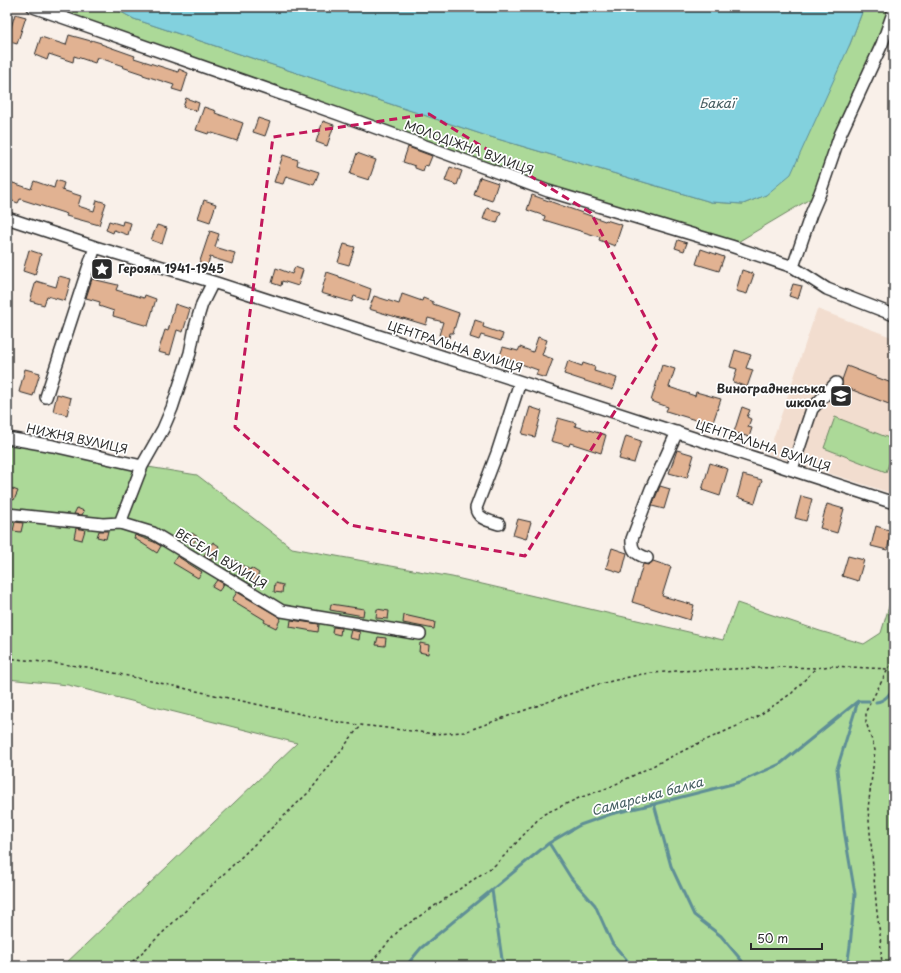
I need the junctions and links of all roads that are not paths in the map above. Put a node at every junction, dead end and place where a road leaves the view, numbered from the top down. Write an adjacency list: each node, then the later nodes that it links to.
1 (33, 7): 5 (street, МОЛОДІЖНА ВУЛИЦЯ)
2 (894, 10): 5 (street)
3 (7, 218): 4 (street, ЦЕНТРАЛЬНА ВУЛИЦЯ)
4 (96, 247): 6 (street, ЦЕНТРАЛЬНА ВУЛИЦЯ); 10 (street)
5 (793, 267): 7 (street, МОЛОДІЖНА ВУЛИЦЯ)
6 (213, 282): 8 (street, ЦЕНТРАЛЬНА ВУЛИЦЯ); 13 (street)
7 (894, 315)
8 (520, 382): 11 (street, ЦЕНТРАЛЬНА ВУЛИЦЯ); 18 (street)
9 (836, 383): 14 (street)
10 (46, 397)
11 (677, 432): 14 (street, ЦЕНТРАЛЬНА ВУЛИЦЯ); 19 (street)
12 (7, 438): 13 (street, НИЖНЯ ВУЛИЦЯ)
13 (142, 466): 17 (street)
14 (792, 469): 15 (street, ЦЕНТРАЛЬНА ВУЛИЦЯ)
15 (894, 503)
16 (7, 514): 17 (street, ВЕСЕЛА ВУЛИЦЯ)
17 (120, 523): 20 (street, ВЕСЕЛА ВУЛИЦЯ)
18 (499, 524)
19 (647, 558)
20 (420, 634)

